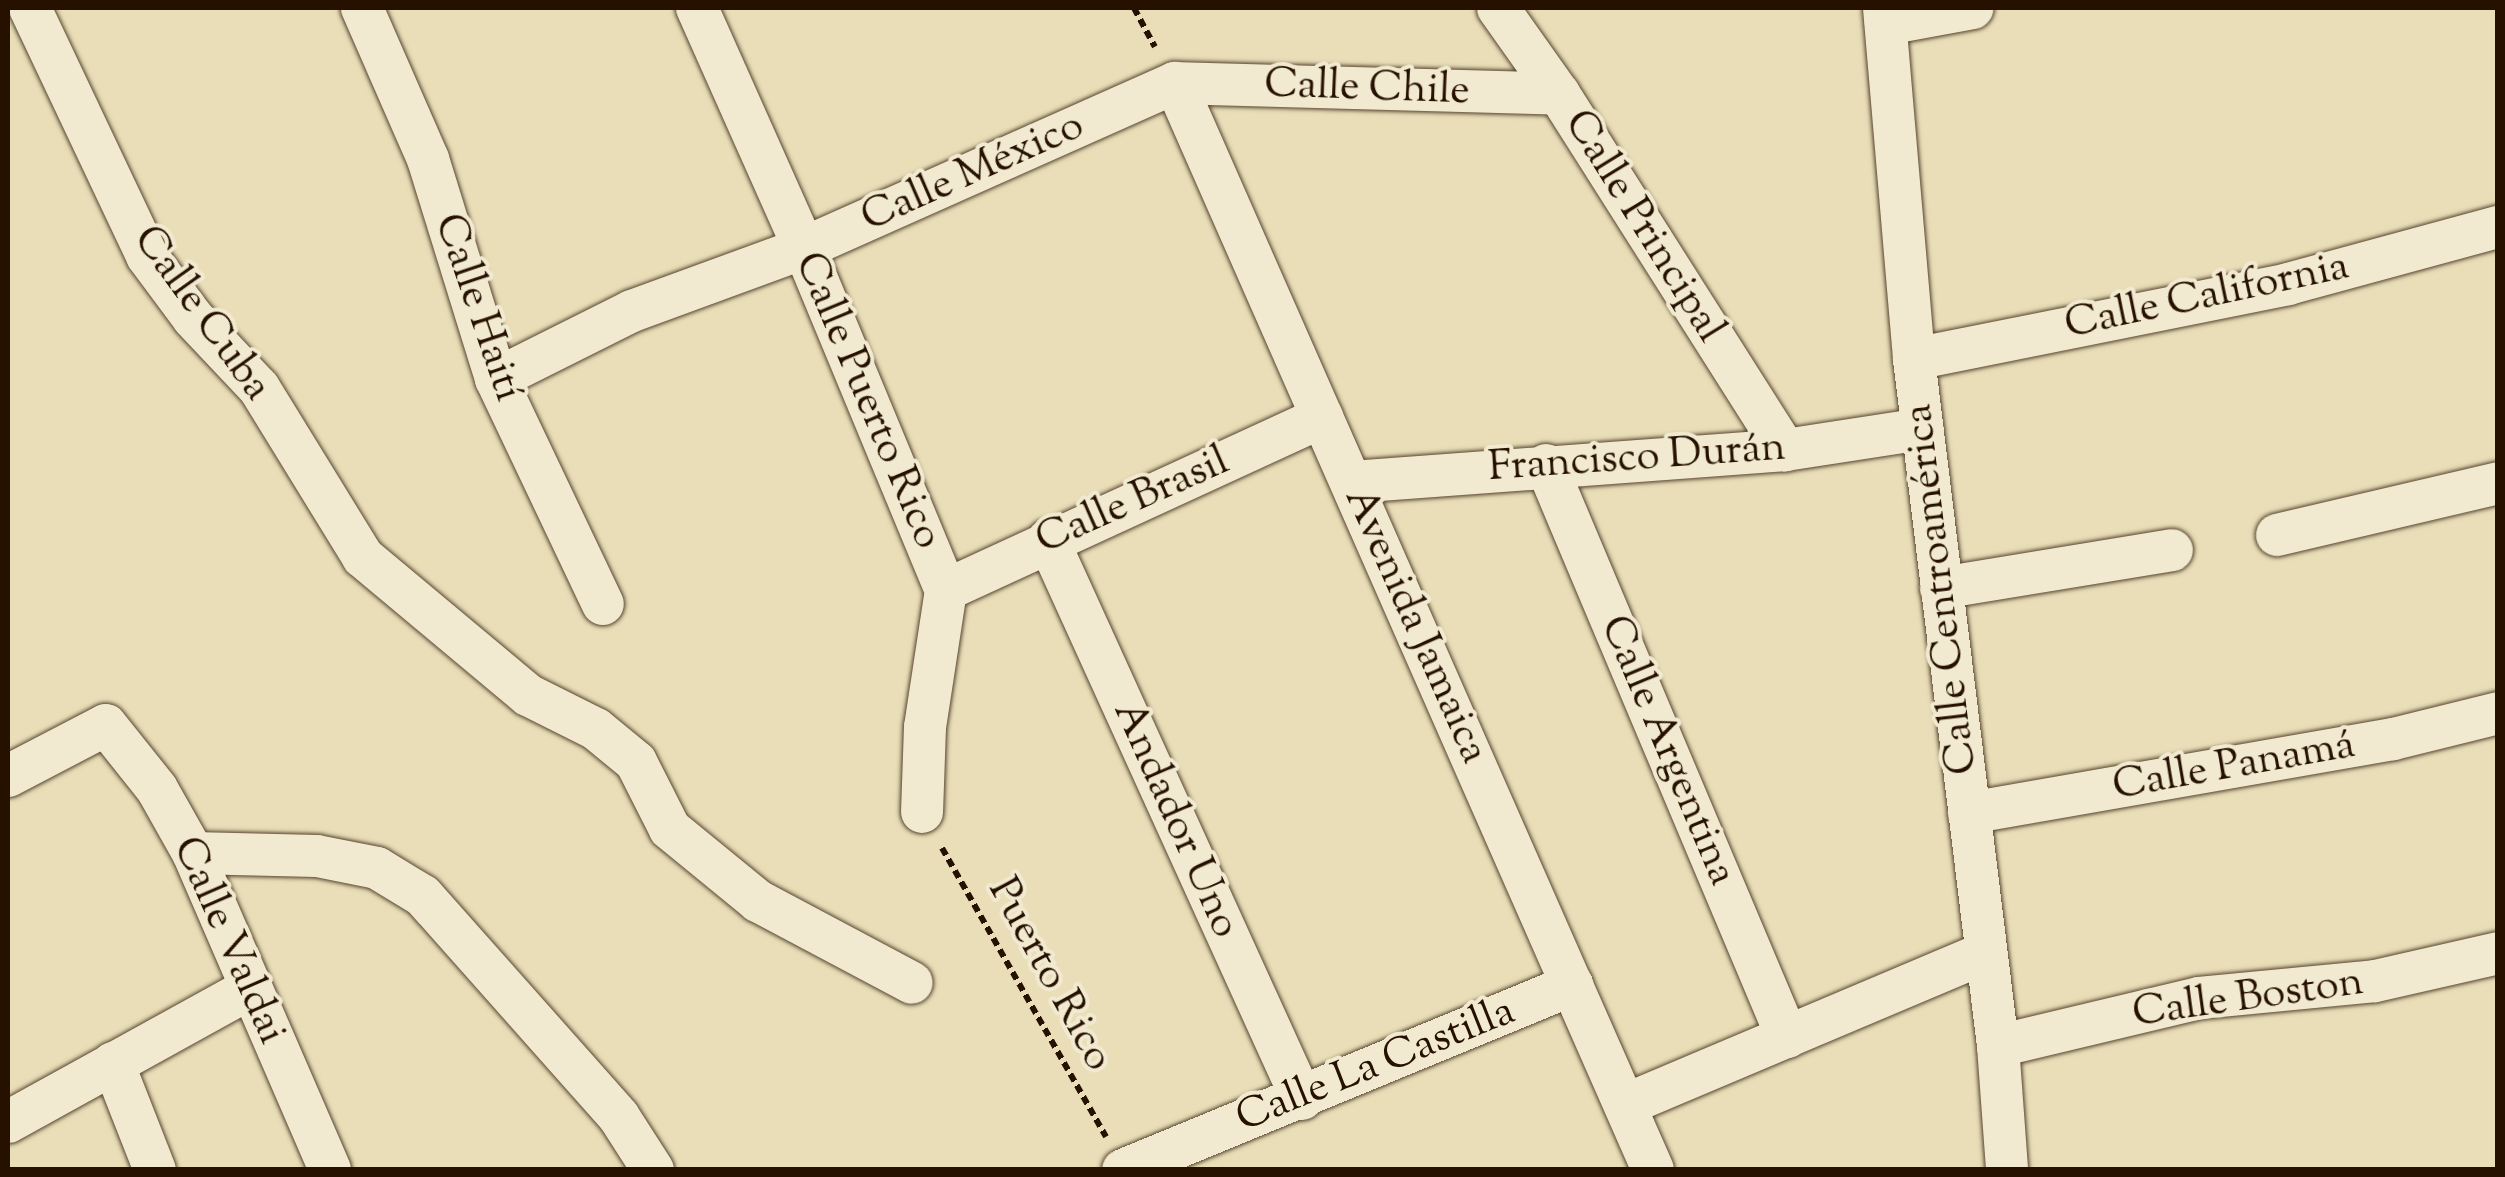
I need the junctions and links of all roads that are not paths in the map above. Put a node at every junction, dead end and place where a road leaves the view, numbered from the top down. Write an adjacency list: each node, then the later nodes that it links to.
1 (30, 8): 32 (street, Calle Cuba)
2 (362, 8): 12 (street, Calle Haití)
3 (697, 8): 10 (street, Calle Puerto Rico)
4 (1498, 8): 8 (street, Calle Principal)
5 (1973, 8): 6 (street)
6 (1884, 16): 11 (street, Calle Centroamérica)
7 (1175, 84): 8 (street, Calle Chile); 10 (street, Calle México); 13 (street, Avenida Jamaica)
8 (1558, 94): 15 (street, Calle Principal)
9 (2498, 227): 11 (street, Calle California)
10 (804, 248): 12 (street, Calle México); 23 (street, Calle Puerto Rico)
11 (1914, 359): 14 (street, Calle Centroamérica)
12 (496, 379): 24 (street, Calle Haití)
13 (1322, 417): 17 (street, Avenida Jamaica); 20 (street, Calle Brasil)
14 (1922, 429): 15 (street, Francisco Durán); 22 (street, Calle Centroamérica)
15 (1785, 450): 16 (street, Francisco Durán)
16 (1546, 465): 17 (street, Francisco Durán); 35 (street, Calle Argentina)
17 (1352, 482): 33 (street, Avenida Jamaica)
18 (2498, 483): 19 (street)
19 (2277, 536)
20 (1048, 540): 23 (street, Calle Brasil); 38 (street, Andador Uno)
21 (2172, 550): 22 (street)
22 (1941, 588): 28 (street, Calle Centroamérica)
23 (946, 590): 27 (street, Calle Puerto Rico)
24 (603, 604)
25 (2498, 713): 28 (street, Calle Panamá)
26 (8, 776): 29 (street, Calle Valdai)
27 (922, 812)
28 (1969, 813): 30 (street, Calle Centroamérica)
29 (193, 853): 34 (street, Calle Valdai); 44 (street)
30 (1985, 953): 35 (street); 36 (street, Calle Centroamérica)
31 (2498, 953): 36 (street, Calle Boston)
32 (912, 983)
33 (1572, 984): 38 (street, Calle La Castilla); 39 (street, Avenida Jamaica)
34 (249, 988): 37 (street); 43 (street, Calle Valdai)
35 (1788, 1037): 39 (street)
36 (1998, 1046): 46 (street, Calle Centroamérica)
37 (113, 1063): 40 (street); 42 (street)
38 (1302, 1099): 41 (street, Calle La Castilla)
39 (1624, 1104): 45 (street, Avenida Jamaica)
40 (8, 1122)
41 (1123, 1169)
42 (155, 1170)
43 (330, 1170)
44 (653, 1170)
45 (1653, 1170)
46 (2007, 1170)

